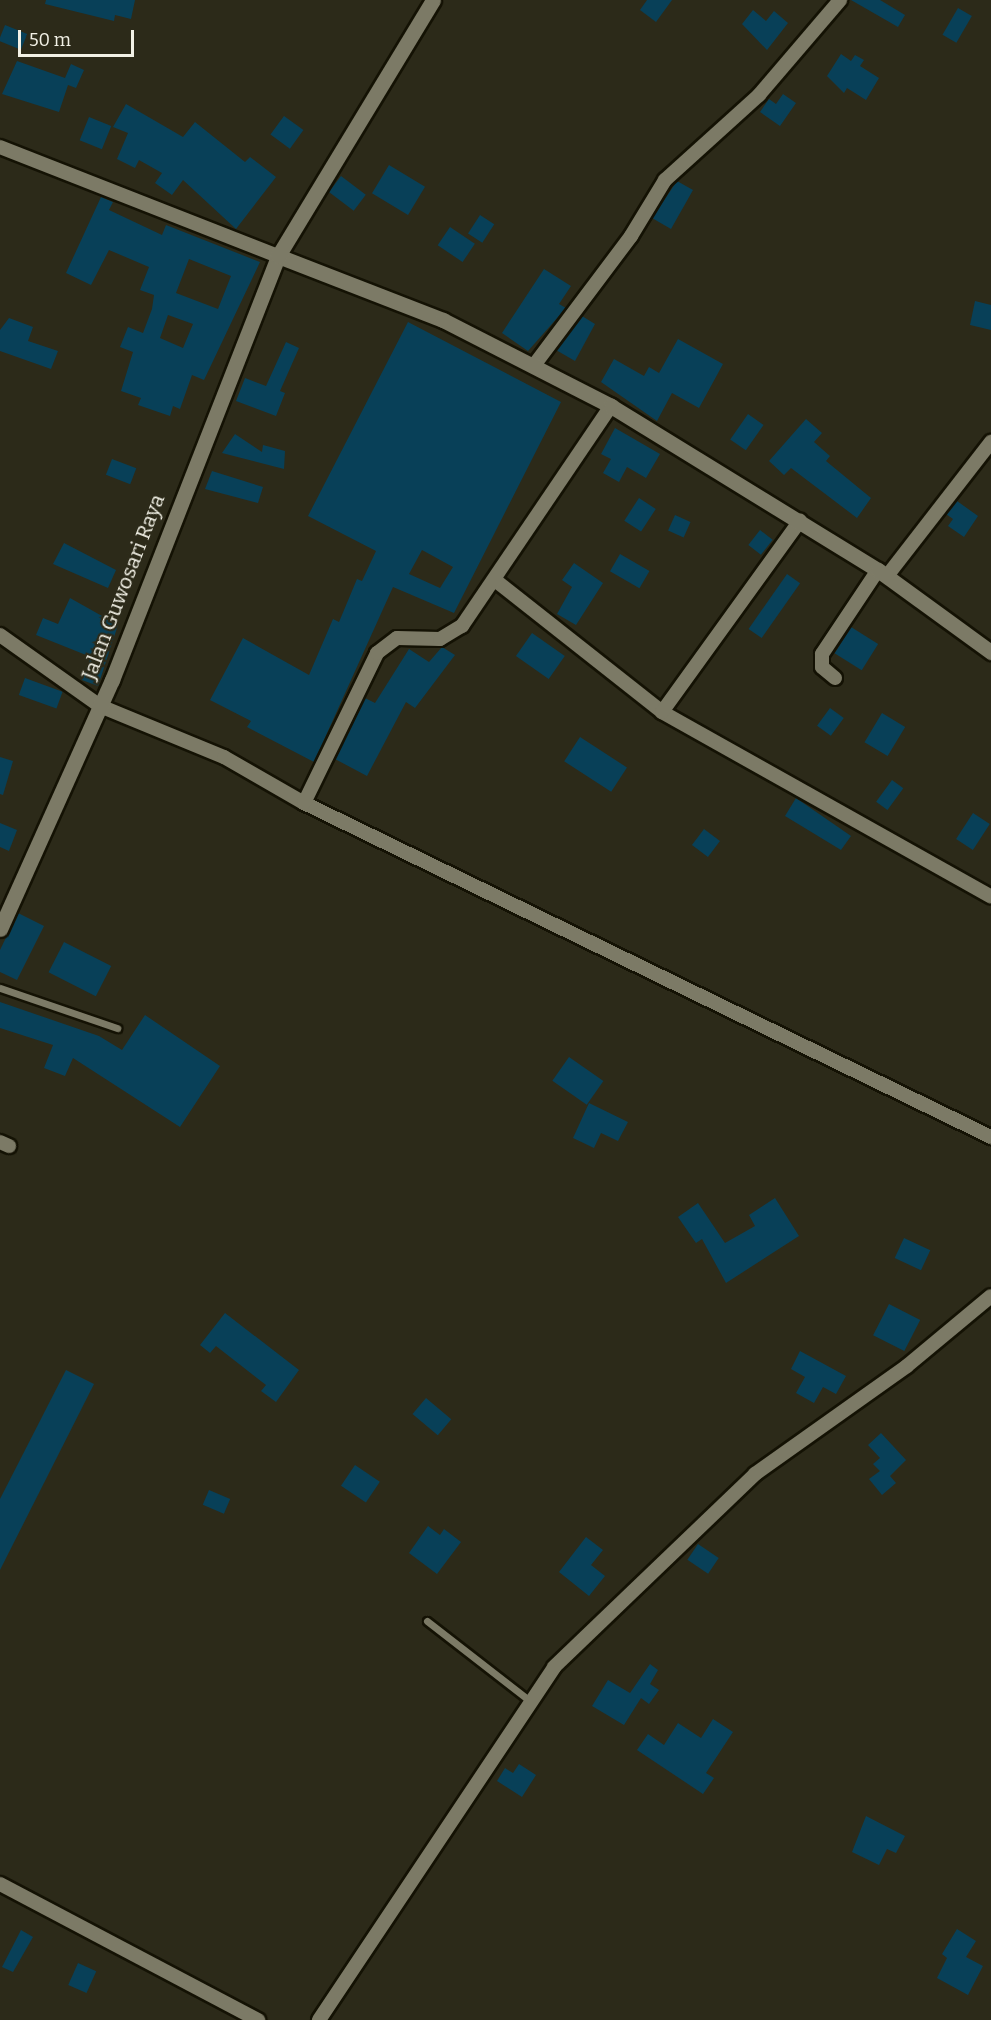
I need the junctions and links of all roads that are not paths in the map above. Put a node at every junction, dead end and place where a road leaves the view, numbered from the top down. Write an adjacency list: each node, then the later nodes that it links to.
1 (433, 0): 4 (street, Jalan Guwosari Raya)
2 (840, 0): 5 (street)
3 (0, 147): 4 (street)
4 (278, 256): 5 (street); 14 (street, Jalan Guwosari Raya)
5 (535, 364): 6 (street)
6 (610, 405): 8 (street); 10 (street)
7 (991, 442): 9 (street)
8 (800, 521): 9 (street); 15 (street)
9 (882, 573): 12 (street); 13 (street)
10 (495, 580): 15 (street); 16 (street)
11 (0, 635): 14 (street)
12 (991, 652)
13 (835, 678)
14 (100, 706): 16 (street); 18 (street, Jalan Guwosari Raya)
15 (662, 712): 17 (street)
16 (304, 804): 21 (street)
17 (991, 897)
18 (0, 929)
19 (0, 988): 20 (lane)
20 (117, 1028)
21 (991, 1137)
22 (991, 1296): 24 (street)
23 (427, 1621): 24 (lane)
24 (530, 1701): 27 (street)
25 (0, 1884): 26 (street)
26 (258, 2020)
27 (319, 2020)

